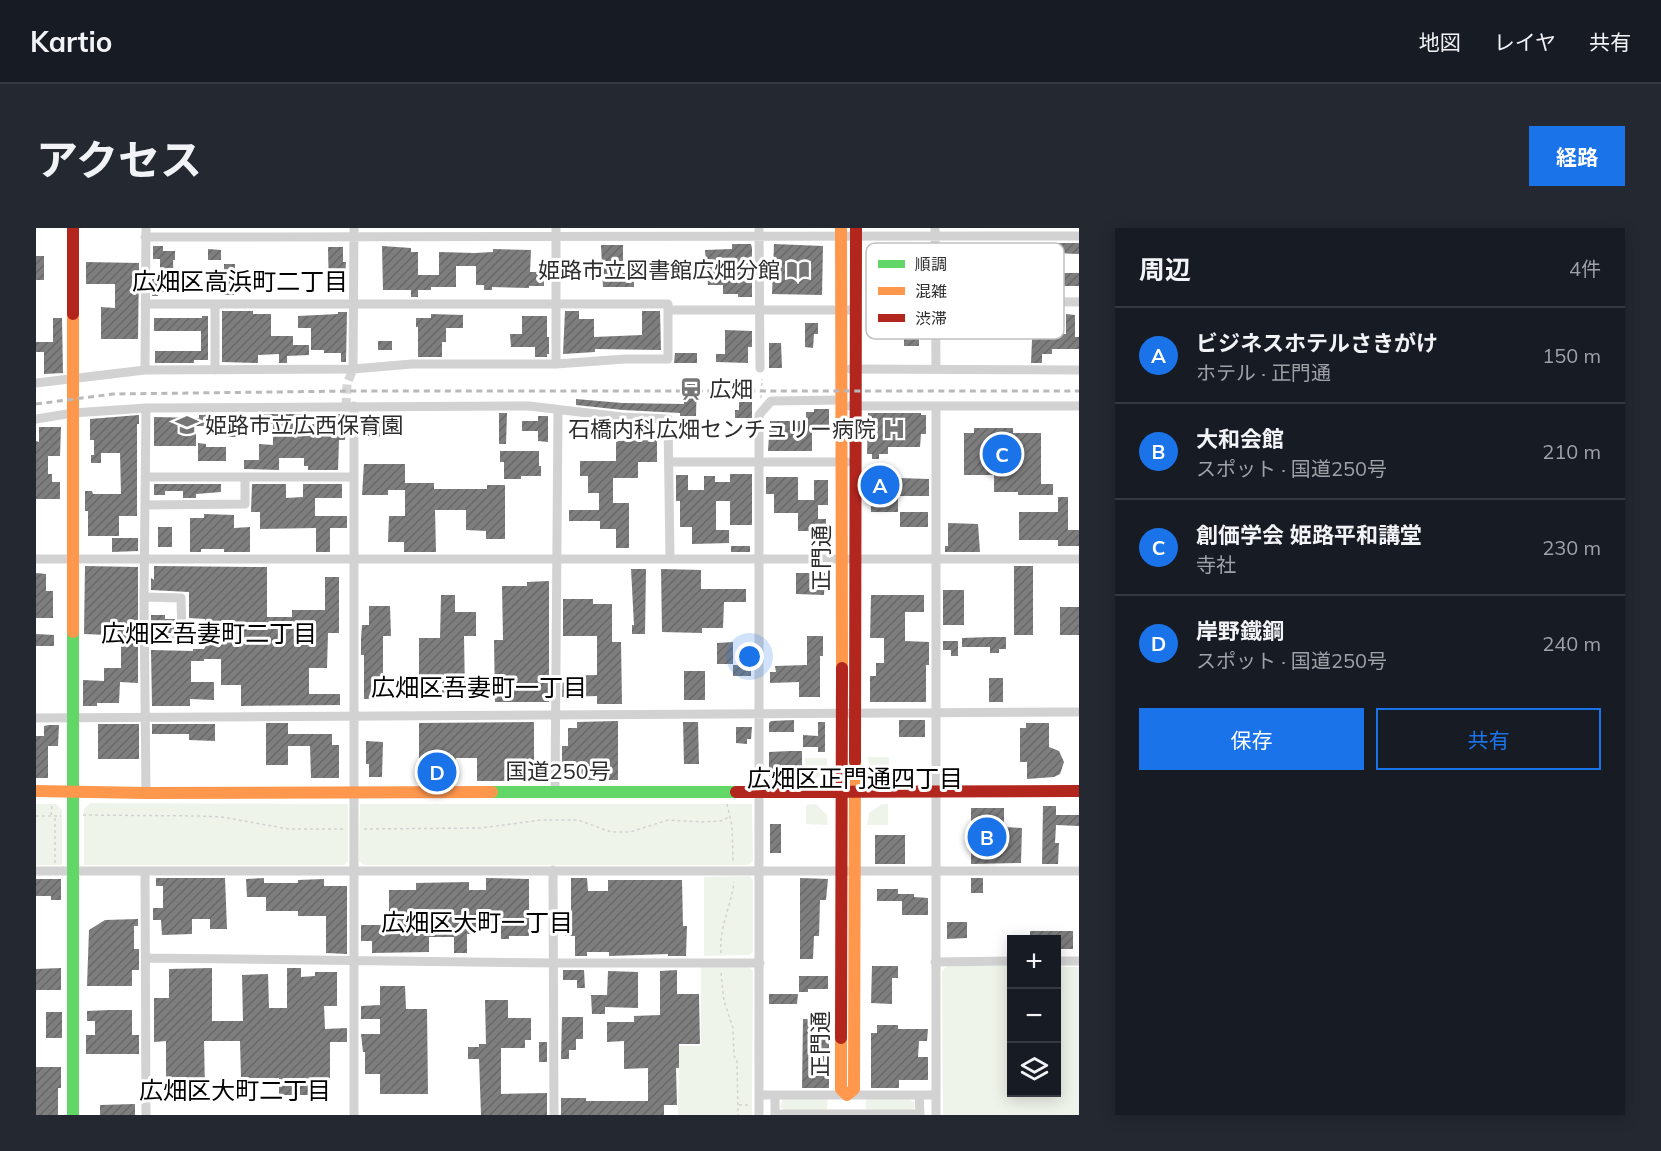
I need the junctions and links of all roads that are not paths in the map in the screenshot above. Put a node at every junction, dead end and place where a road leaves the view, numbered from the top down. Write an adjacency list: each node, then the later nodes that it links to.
1 (73, 228): 30 (main road)
2 (146, 232): 3 (street); 14 (street)
3 (354, 232): 4 (street); 12 (street)
4 (556, 232): 5 (street); 13 (street)
5 (759, 232): 6 (street); 17 (street)
6 (841, 232): 7 (street); 18 (main road, 正門通)
7 (856, 232): 8 (street); 19 (main road, 正門通)
8 (935, 232): 9 (street)
9 (1079, 236)
10 (1064, 302): 11 (street)
11 (1079, 302)
12 (354, 303): 13 (street); 15 (street); 22 (street)
13 (556, 303): 16 (street); 21 (street)
14 (146, 304): 15 (street); 26 (street)
15 (215, 304): 27 (street)
16 (668, 310): 17 (street); 21 (street)
17 (759, 310): 18 (street); 29 (street)
18 (841, 310): 19 (street); 23 (main road, 正門通)
19 (856, 310): 24 (main road, 正門通)
20 (936, 339): 25 (street)
21 (555, 364): 22 (street)
22 (353, 369): 27 (street)
23 (841, 369): 24 (street); 32 (main road, 正門通)
24 (856, 369): 25 (street); 34 (main road, 正門通)
25 (936, 369): 28 (street)
26 (146, 370): 27 (street); 30 (street)
27 (215, 370)
28 (1079, 370)
29 (761, 371)
30 (73, 378): 31 (street); 39 (main road)
31 (36, 383)
32 (841, 403): 34 (street); 42 (street); 43 (main road, 正門通)
33 (354, 406): 37 (street); 38 (street); 47 (street)
34 (856, 406): 35 (street); 44 (main road, 正門通)
35 (936, 406): 36 (street); 58 (street)
36 (1079, 406)
37 (146, 408): 39 (street); 45 (street)
38 (558, 410): 41 (street); 53 (street)
39 (73, 413): 40 (street); 50 (main road)
40 (36, 418)
41 (670, 462): 42 (street); 54 (street)
42 (759, 462): 43 (street); 55 (street)
43 (841, 462): 44 (street); 56 (main road, 正門通)
44 (856, 462): 57 (main road, 正門通)
45 (145, 477): 46 (street); 48 (street)
46 (245, 477): 47 (street); 48 (street)
47 (354, 477): 52 (street)
48 (145, 505): 51 (street)
49 (36, 559): 50 (street)
50 (73, 559): 51 (street); 72 (main road)
51 (144, 559): 52 (street); 60 (street)
52 (354, 559): 53 (street); 70 (street)
53 (557, 559): 54 (street); 69 (street)
54 (670, 559): 55 (street)
55 (760, 559): 56 (street); 68 (street)
56 (842, 559): 57 (street); 64 (main road, 正門通)
57 (856, 559): 58 (street); 65 (main road, 正門通)
58 (934, 559): 59 (street); 66 (street)
59 (1079, 559)
60 (144, 597): 61 (street); 63 (street)
61 (182, 639): 62 (street); 63 (street)
62 (202, 639)
63 (145, 640): 73 (street)
64 (842, 712): 65 (street); 68 (street); 77 (main road, 正門通)
65 (856, 712): 66 (street); 81 (main road, 正門通)
66 (935, 712): 67 (street); 82 (street)
67 (1079, 712)
68 (760, 713): 69 (street); 80 (street)
69 (555, 714): 70 (street); 79 (street)
70 (354, 716): 73 (street); 76 (street)
71 (36, 718): 72 (street)
72 (73, 718): 73 (street); 75 (main road)
73 (145, 718): 83 (street)
74 (36, 791): 75 (main road, 国道250号)
75 (73, 791): 83 (main road, 国道250号); 88 (main road)
76 (353, 791): 79 (main road, 国道250号); 83 (main road, 国道250号); 84 (street)
77 (842, 791): 80 (main road, 国道250号); 81 (main road, 国道250号); 90 (main road, 正門通)
78 (1079, 791): 82 (main road, 国道250号)
79 (555, 792): 80 (main road, 国道250号)
80 (759, 792): 86 (street)
81 (856, 792): 82 (main road, 国道250号); 90 (main road, 正門通)
82 (936, 792): 91 (street)
83 (146, 793)
84 (353, 870): 85 (street); 89 (street); 94 (street)
85 (553, 870): 86 (street); 99 (street)
86 (759, 870): 90 (street); 100 (street)
87 (36, 871): 88 (street)
88 (73, 871): 89 (street); 107 (main road)
89 (145, 871): 93 (street)
90 (849, 871): 91 (street); 103 (main road, 正門通)
91 (935, 871): 92 (street); 98 (street)
92 (1079, 871)
93 (146, 958): 94 (street); 108 (street)
94 (354, 961): 99 (street); 109 (street)
95 (1007, 961): 98 (street)
96 (1061, 961): 97 (street)
97 (1079, 961)
98 (935, 962): 105 (street)
99 (554, 963): 100 (street); 110 (street)
100 (760, 963): 101 (street)
101 (759, 1095): 102 (street); 106 (street)
102 (775, 1095): 103 (street); 111 (street)
103 (847, 1095): 104 (street); 111 (street)
104 (919, 1095): 105 (street); 111 (street)
105 (936, 1095): 112 (street)
106 (759, 1110)
107 (73, 1115)
108 (146, 1115)
109 (354, 1115)
110 (554, 1115)
111 (847, 1115)
112 (936, 1115)

